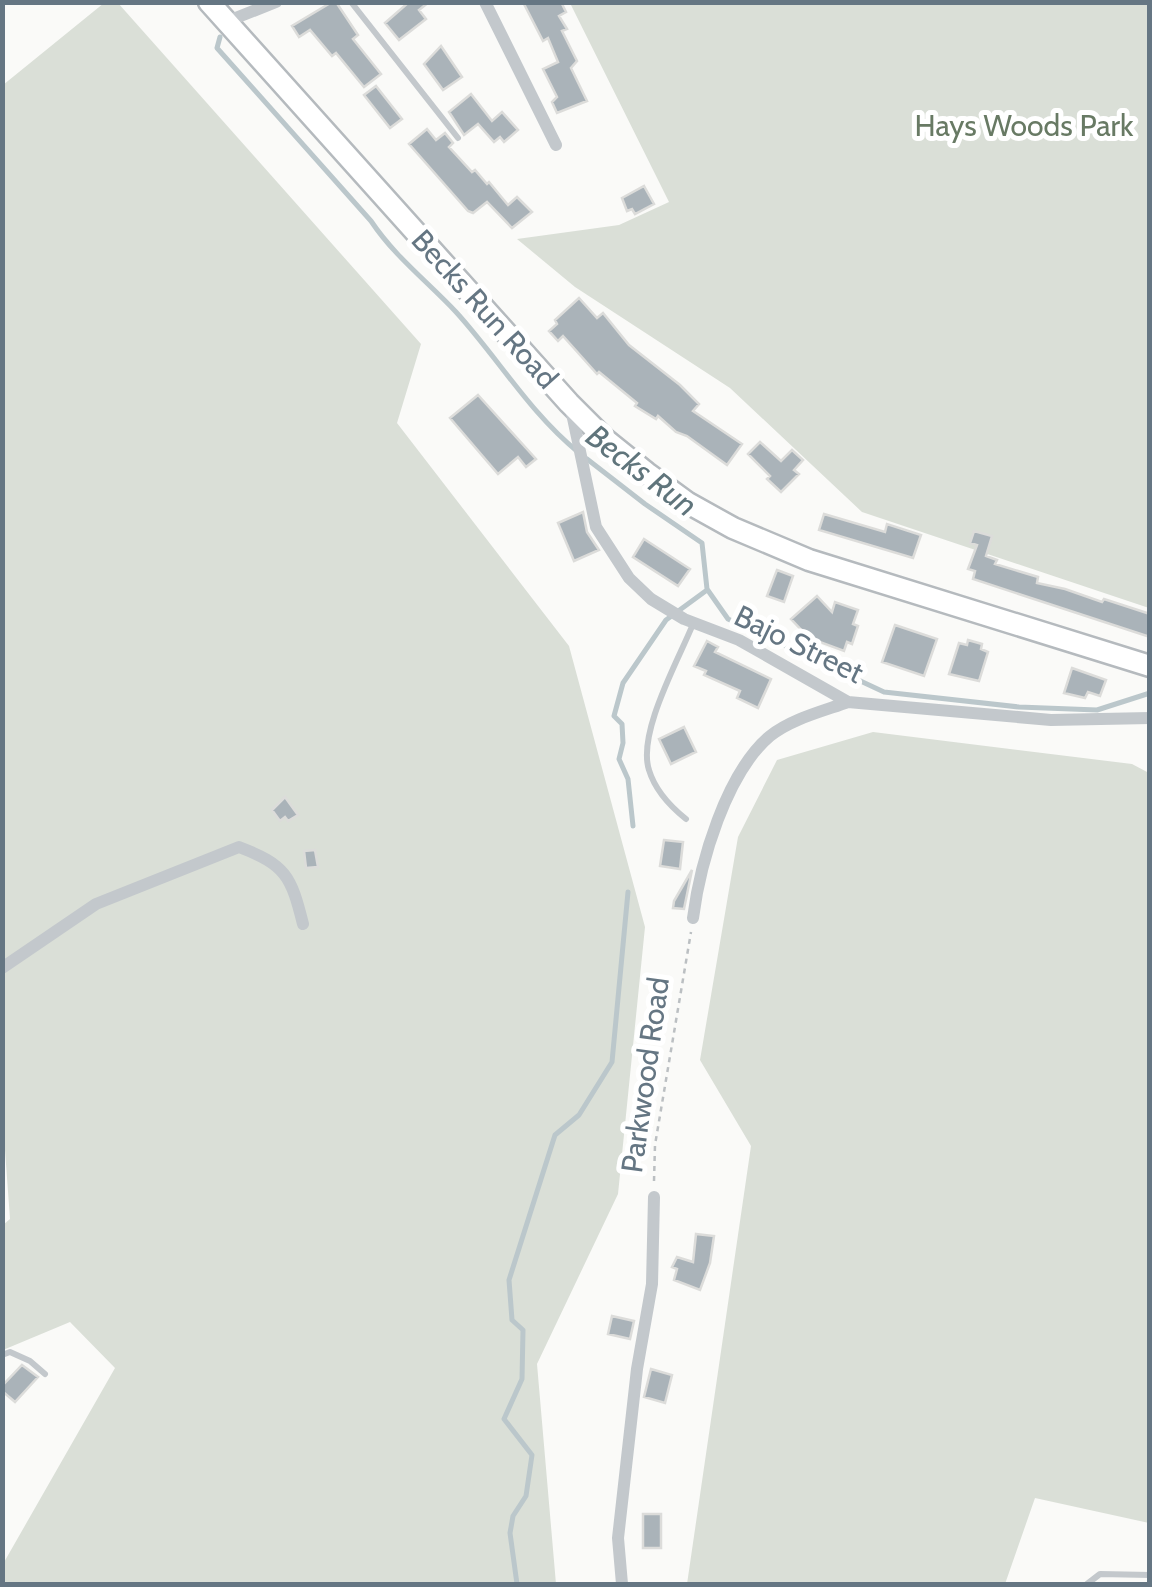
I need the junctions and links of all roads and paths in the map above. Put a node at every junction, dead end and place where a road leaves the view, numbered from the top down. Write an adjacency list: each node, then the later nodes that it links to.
1 (209, 2): 5 (main road, Becks Run Road)
2 (276, 2): 5 (street)
3 (351, 2): 6 (lane)
4 (485, 2): 7 (street)
5 (228, 22): 8 (main road, Becks Run Road)
6 (458, 138)
7 (556, 145)
8 (570, 402): 9 (street, Bajo Street); 10 (main road, Becks Run Road)
9 (689, 621): 11 (street, Bajo Street); 13 (lane)
10 (1150, 666)
11 (848, 702): 12 (street, Bajo Street); 14 (street)
12 (1150, 718)
13 (686, 819)
14 (694, 918): 17 (path, Parkwood Road)
15 (304, 924): 16 (street)
16 (2, 968)
17 (654, 1197): 21 (street, Parkwood Road)
18 (2, 1355): 19 (lane)
19 (45, 1374)
20 (1150, 1575): 22 (lane)
21 (622, 1584)
22 (1087, 1584)

